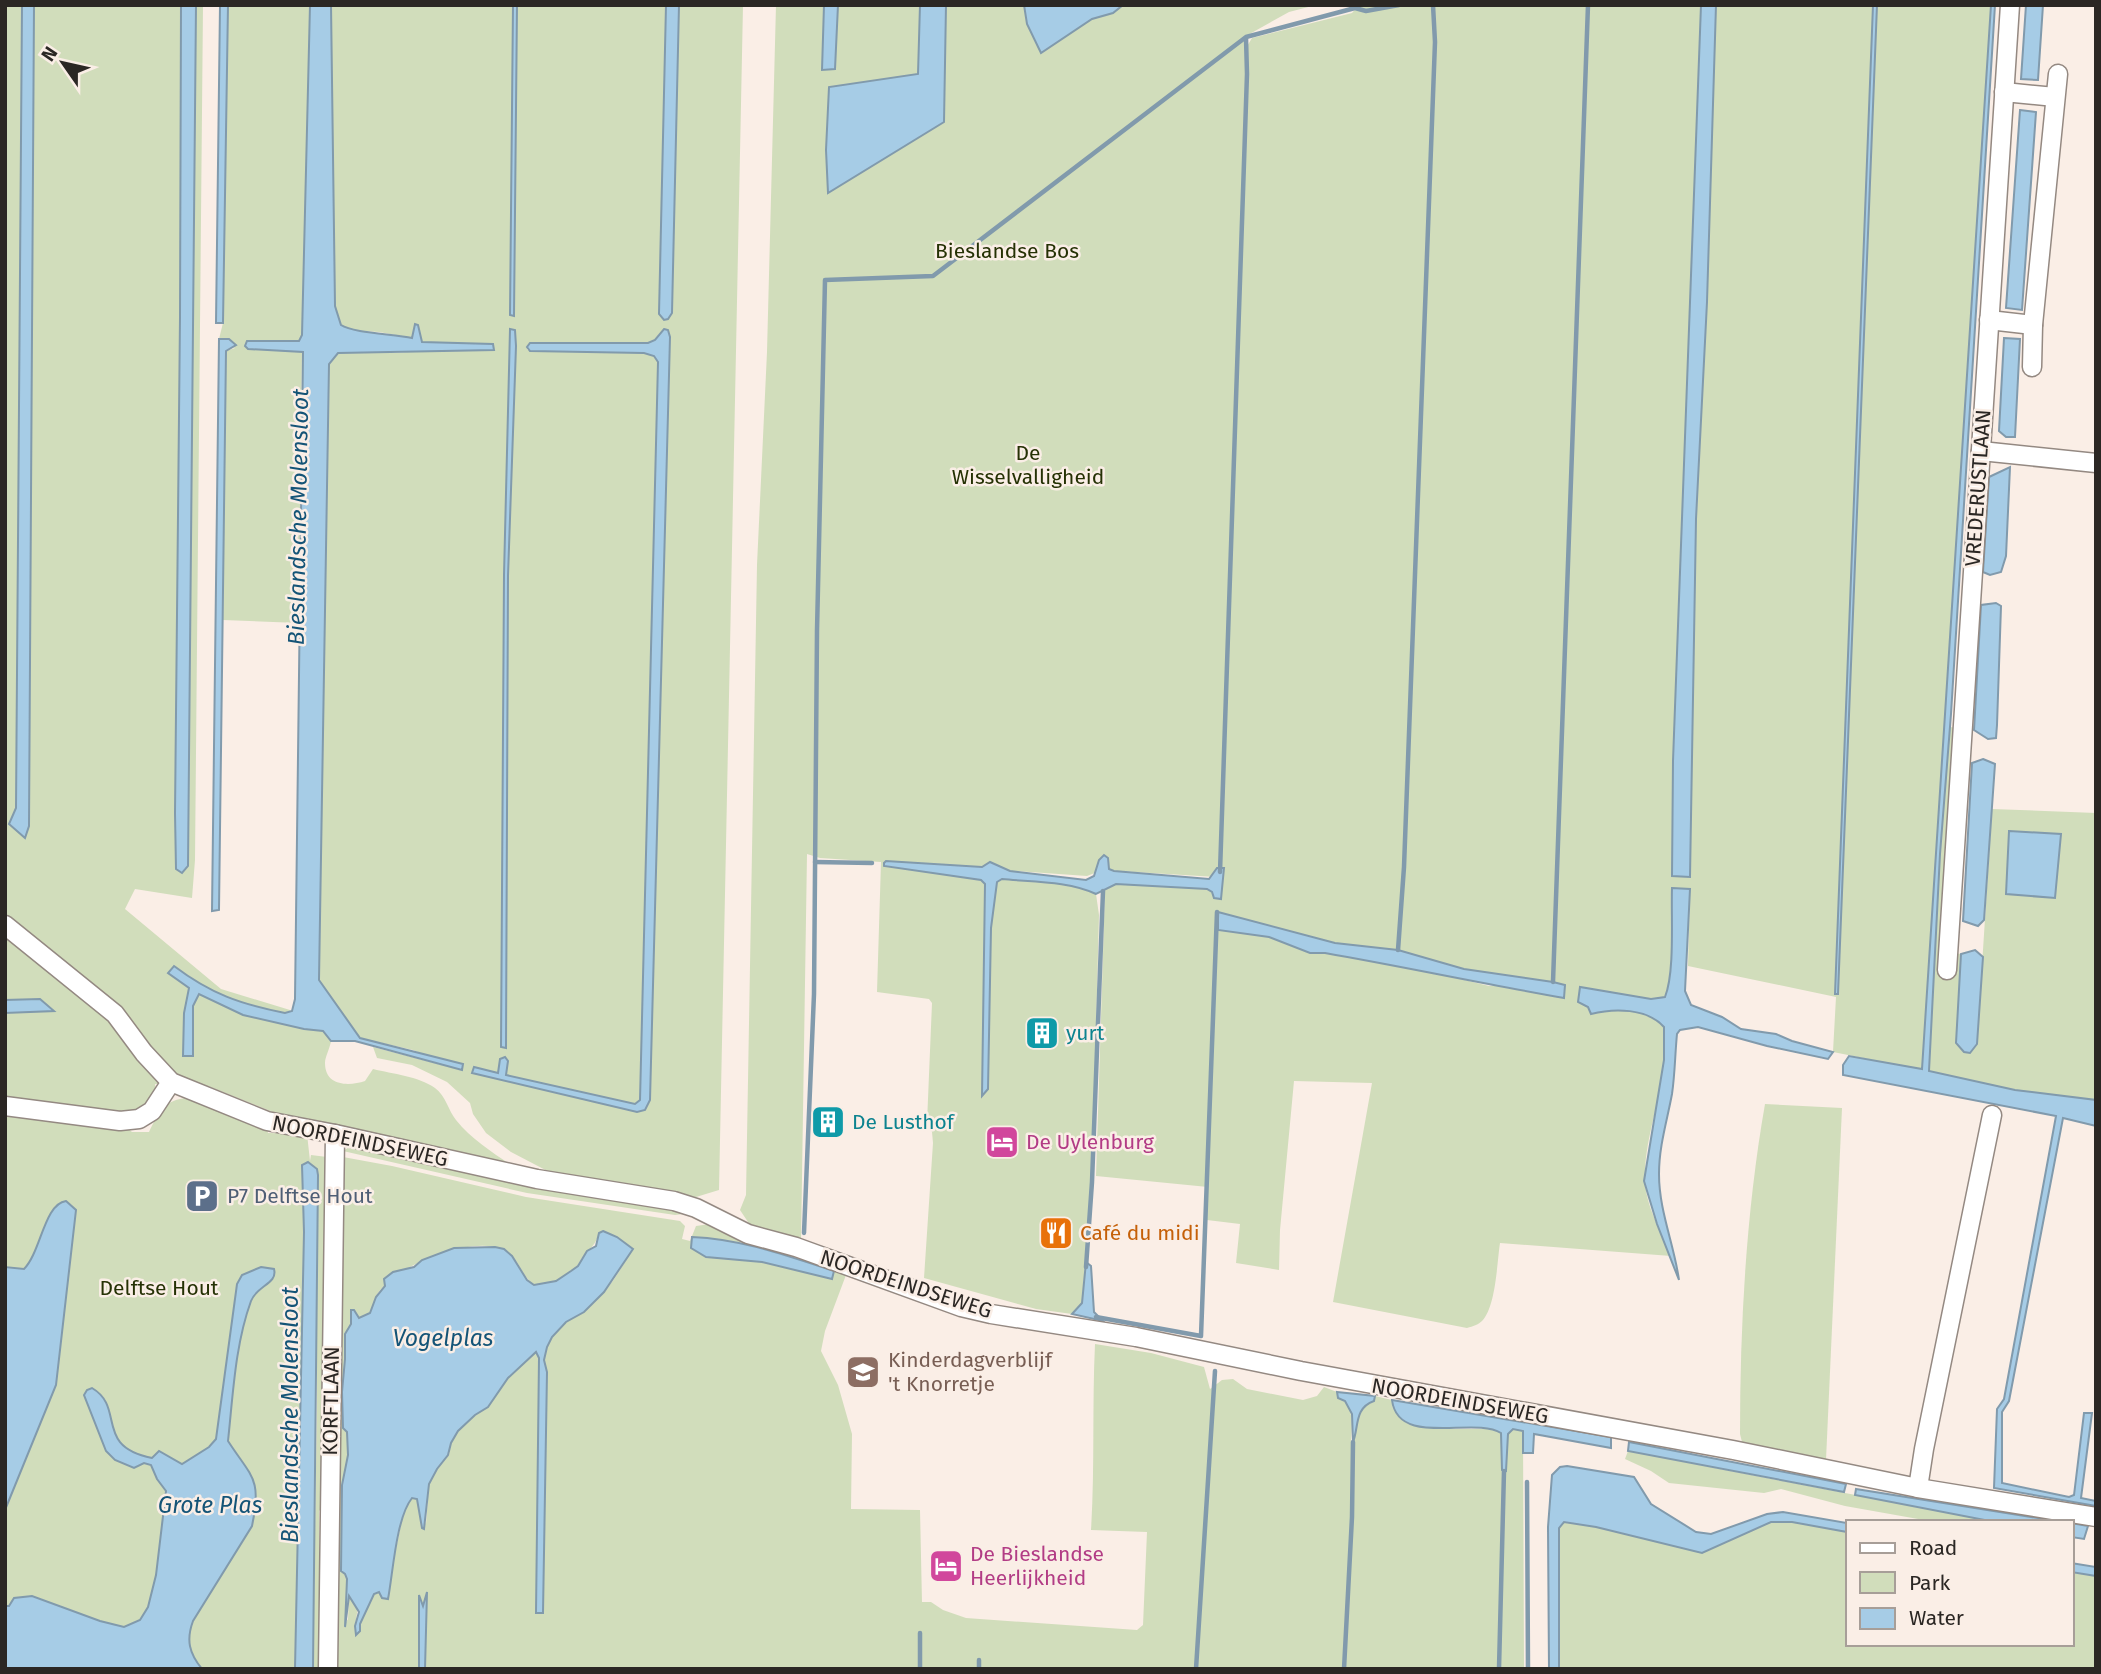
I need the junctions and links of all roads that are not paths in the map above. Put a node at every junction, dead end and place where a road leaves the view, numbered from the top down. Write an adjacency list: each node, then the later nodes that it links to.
1 (2010, 5): 3 (street, VREDERUSTLAAN)
2 (2057, 74): 4 (street)
3 (2004, 92): 4 (street); 5 (street, VREDERUSTLAAN)
4 (2056, 97): 6 (street)
5 (1989, 320): 6 (street); 8 (street, VREDERUSTLAAN)
6 (2033, 325): 7 (street)
7 (2032, 367)
8 (1981, 451): 9 (street); 11 (street, VREDERUSTLAAN)
9 (2096, 464)
10 (5, 925): 12 (street)
11 (1947, 970)
12 (171, 1082): 13 (street); 15 (street, NOORDEINDSEWEG)
13 (5, 1106)
14 (1992, 1115): 16 (street)
15 (335, 1134): 16 (street, NOORDEINDSEWEG); 18 (street, KORFTLAAN)
16 (1918, 1488): 17 (street, NOORDEINDSEWEG)
17 (2096, 1517)
18 (328, 1669)

